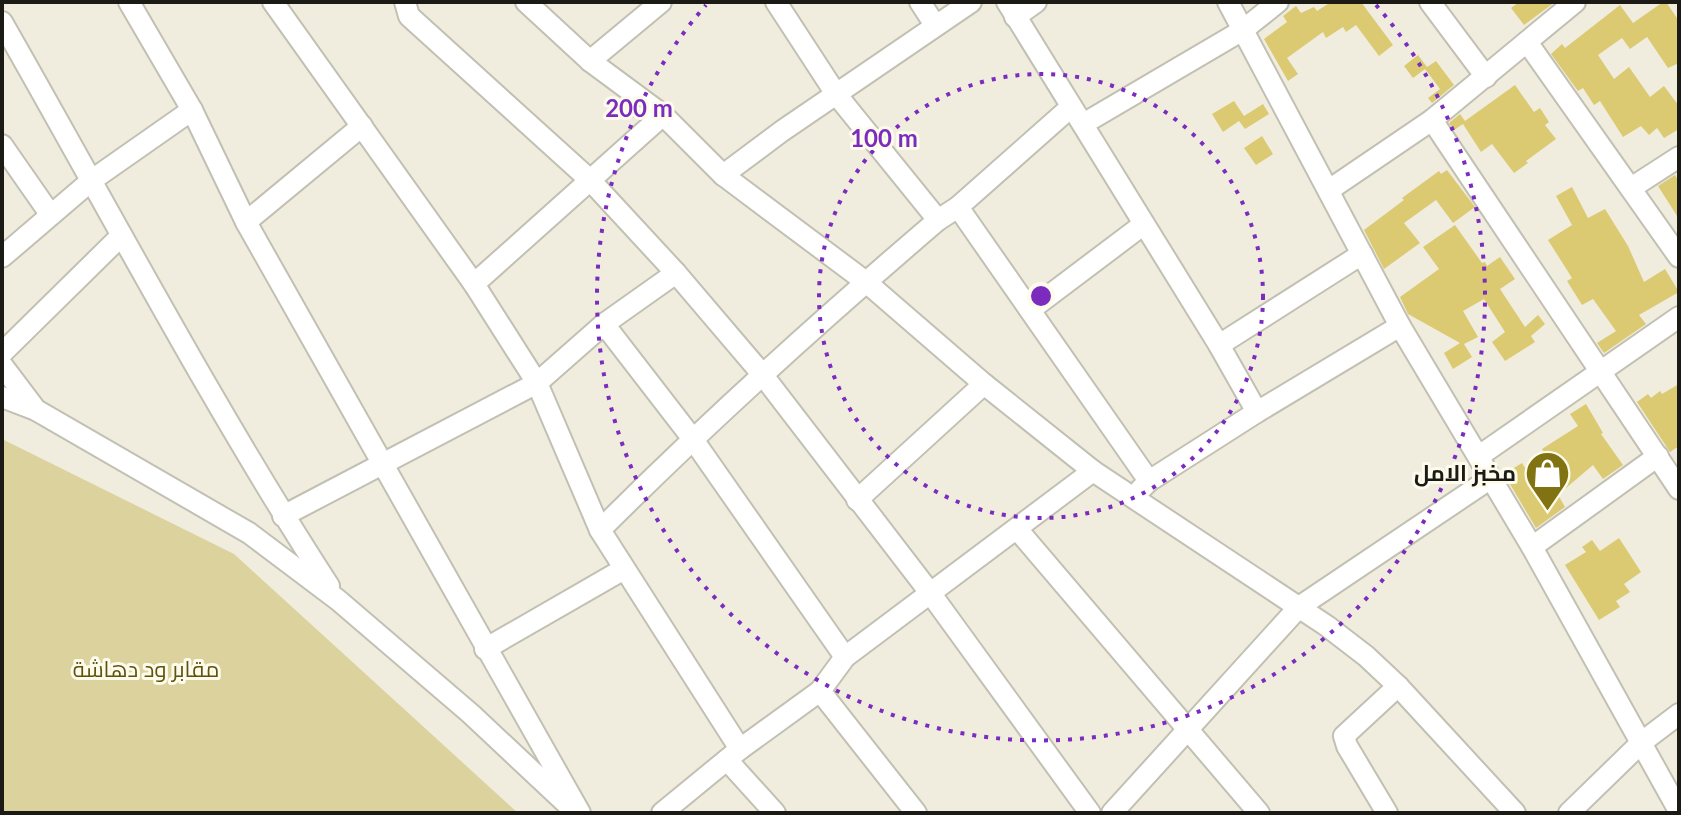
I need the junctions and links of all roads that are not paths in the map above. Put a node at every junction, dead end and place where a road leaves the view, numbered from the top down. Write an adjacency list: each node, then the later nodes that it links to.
1 (129, 2): 23 (street)
2 (273, 2): 27 (street)
3 (405, 2): 32 (street)
4 (526, 2): 19 (street)
5 (661, 2): 19 (street)
6 (776, 2): 21 (street)
7 (920, 2): 16 (street)
8 (971, 2): 16 (street)
9 (1036, 2): 14 (street)
10 (1228, 2): 17 (street)
11 (1278, 2): 17 (street)
12 (1430, 2): 20 (street)
13 (1575, 2): 18 (street)
14 (1011, 10): 22 (street)
15 (2, 22): 31 (street)
16 (935, 25): 21 (street)
17 (1243, 30): 26 (street); 34 (street)
18 (1527, 42): 20 (street); 33 (street)
19 (590, 61): 24 (street)
20 (1486, 77): 25 (street)
21 (836, 94): 30 (street); 37 (street)
22 (1071, 107): 26 (street); 35 (street)
23 (192, 110): 31 (street); 38 (street)
24 (663, 115): 30 (street); 32 (street)
25 (1432, 120): 34 (street); 54 (street)
26 (1083, 124): 39 (street)
27 (362, 126): 38 (street); 46 (street)
28 (2, 145): 36 (street)
29 (1679, 157): 33 (street)
30 (723, 175): 45 (street)
31 (92, 180): 36 (street); 40 (street)
32 (590, 180): 44 (street); 46 (street)
33 (1631, 188): 43 (street)
34 (1329, 190): 41 (street)
35 (958, 207): 37 (street); 47 (street)
36 (50, 214): 42 (street)
37 (938, 220): 45 (street)
38 (246, 222): 64 (street)
39 (1144, 224): 47 (street); 51 (street)
40 (121, 236): 52 (street); 71 (street)
41 (1362, 254): 50 (street); 51 (street)
42 (2, 257)
43 (1679, 257)
44 (676, 273): 49 (street); 55 (street)
45 (866, 282): 55 (street); 57 (street)
46 (474, 284): 56 (street)
47 (1030, 310): 67 (street)
48 (1679, 317): 54 (street)
49 (604, 324): 56 (street); 61 (street)
50 (1400, 326): 60 (street); 62 (street)
51 (1219, 345): 60 (street)
52 (2, 353)
53 (2, 365): 59 (street)
54 (1602, 373): 62 (street); 63 (street)
55 (762, 374): 61 (street); 70 (street)
56 (537, 383): 64 (street); 73 (street)
57 (984, 384): 65 (street); 70 (street)
58 (2, 397): 59 (street)
59 (36, 410): 77 (street)
60 (1257, 412): 67 (street)
61 (692, 438): 73 (street); 80 (street)
62 (1479, 456): 66 (street)
63 (1658, 456): 68 (street); 74 (street)
64 (383, 464): 71 (street); 79 (street)
65 (1093, 471): 69 (street); 72 (street)
66 (1491, 478): 74 (street); 78 (street)
67 (1149, 481): 69 (street)
68 (1679, 489)
69 (1134, 496): 78 (street)
70 (857, 500): 76 (street)
71 (283, 516): 77 (street)
72 (1017, 529): 76 (street); 84 (street)
73 (600, 530): 75 (street)
74 (1532, 547): 85 (street)
75 (624, 569): 79 (street); 86 (street)
76 (931, 594): 80 (street); 92 (street)
77 (338, 600): 88 (street)
78 (1299, 607): 81 (street); 84 (street)
79 (485, 649): 88 (street)
80 (845, 657): 82 (street)
81 (1398, 686): 95 (street); 96 (street)
82 (820, 691): 86 (street); 91 (street)
83 (1679, 714): 85 (street)
84 (1189, 728): 93 (street); 94 (street)
85 (1642, 742): 87 (street); 97 (street)
86 (734, 754): 89 (street); 90 (street)
87 (1679, 811)
88 (578, 813)
89 (662, 813)
90 (775, 813)
91 (916, 813)
92 (1090, 813)
93 (1112, 813)
94 (1259, 813)
95 (1387, 813)
96 (1515, 813)
97 (1569, 813)

